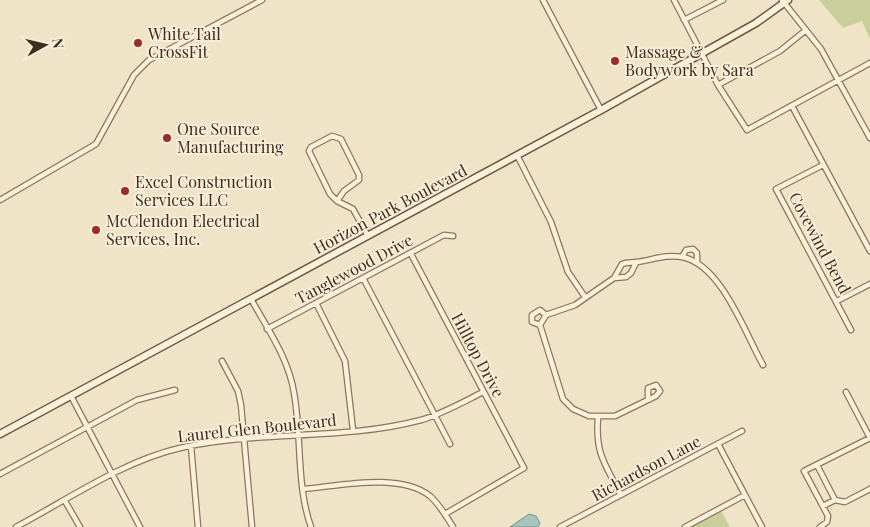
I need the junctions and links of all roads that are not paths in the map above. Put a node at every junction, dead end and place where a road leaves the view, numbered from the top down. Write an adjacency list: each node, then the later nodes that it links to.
1 (262, 0): 17 (street)
2 (543, 0): 13 (street)
3 (674, 0): 6 (street)
4 (724, 0): 6 (street)
5 (785, 1): 7 (street); 8 (street, Horizon Park Boulevard)
6 (684, 20): 8 (street)
7 (806, 30): 10 (street); 11 (street)
8 (702, 54): 11 (street); 13 (street, Horizon Park Boulevard)
9 (870, 63): 10 (street)
10 (839, 81): 12 (street); 14 (street)
11 (718, 85): 12 (street)
12 (792, 106): 16 (street)
13 (601, 110): 15 (street, Horizon Park Boulevard)
14 (869, 135)
15 (517, 155): 19 (street, Horizon Park Boulevard); 29 (street)
16 (823, 165): 21 (street); 31 (street, Covewind Bend)
17 (0, 200)
18 (336, 201): 18 (street); 19 (street)
19 (368, 236): 30 (street, Horizon Park Boulevard)
20 (453, 236): 22 (street, Tanglewood Drive)
21 (870, 251)
22 (410, 254): 26 (street, Tanglewood Drive); 40 (street, Hilltop Drive)
23 (682, 257): 24 (street); 24 (street); 25 (street)
24 (697, 262): 38 (street)
25 (636, 263): 27 (street); 27 (street)
26 (363, 278): 32 (street, Tanglewood Drive); 44 (street)
27 (614, 278): 29 (street)
28 (870, 284): 31 (street)
29 (585, 297): 33 (street)
30 (251, 298): 35 (street); 42 (street, Horizon Park Boulevard)
31 (837, 301): 36 (street, Covewind Bend)
32 (316, 303): 35 (street, Tanglewood Drive); 47 (street)
33 (546, 315): 34 (street); 34 (street)
34 (540, 325): 45 (street)
35 (267, 329): 50 (street)
36 (851, 330)
37 (222, 361): 52 (street)
38 (763, 364)
39 (175, 390): 46 (street)
40 (483, 392): 44 (street, Laurel Glen Boulevard); 66 (street, Hilltop Drive)
41 (846, 392): 51 (street)
42 (71, 396): 46 (street); 49 (street, Horizon Park Boulevard)
43 (648, 400): 45 (street)
44 (434, 415): 47 (street, Laurel Glen Boulevard); 53 (street)
45 (598, 417): 61 (street)
46 (88, 427): 57 (street); 58 (street)
47 (353, 430): 50 (street, Laurel Glen Boulevard)
48 (742, 431): 54 (street, Richardson Lane)
49 (0, 434)
50 (298, 435): 52 (street, Laurel Glen Boulevard); 59 (street)
51 (870, 438): 56 (street)
52 (244, 439): 55 (street, Laurel Glen Boulevard); 71 (street)
53 (450, 444)
54 (718, 444): 61 (street, Richardson Lane); 62 (street)
55 (191, 446): 58 (street, Laurel Glen Boulevard); 70 (street)
56 (817, 465): 64 (street); 65 (street)
57 (0, 474)
58 (113, 474): 63 (street, Laurel Glen Boulevard); 69 (street)
59 (303, 489): 66 (street); 72 (street)
60 (870, 489): 64 (street)
61 (621, 495): 74 (street, Richardson Lane)
62 (745, 495): 75 (street); 76 (street)
63 (65, 500): 67 (street, Laurel Glen Boulevard); 68 (street)
64 (836, 500): 65 (street)
65 (823, 506): 77 (street)
66 (445, 514): 73 (street)
67 (17, 527)
68 (80, 527)
69 (140, 527)
70 (198, 527)
71 (252, 527)
72 (311, 527)
73 (453, 527)
74 (560, 527)
75 (685, 527)
76 (762, 527)
77 (820, 527)

